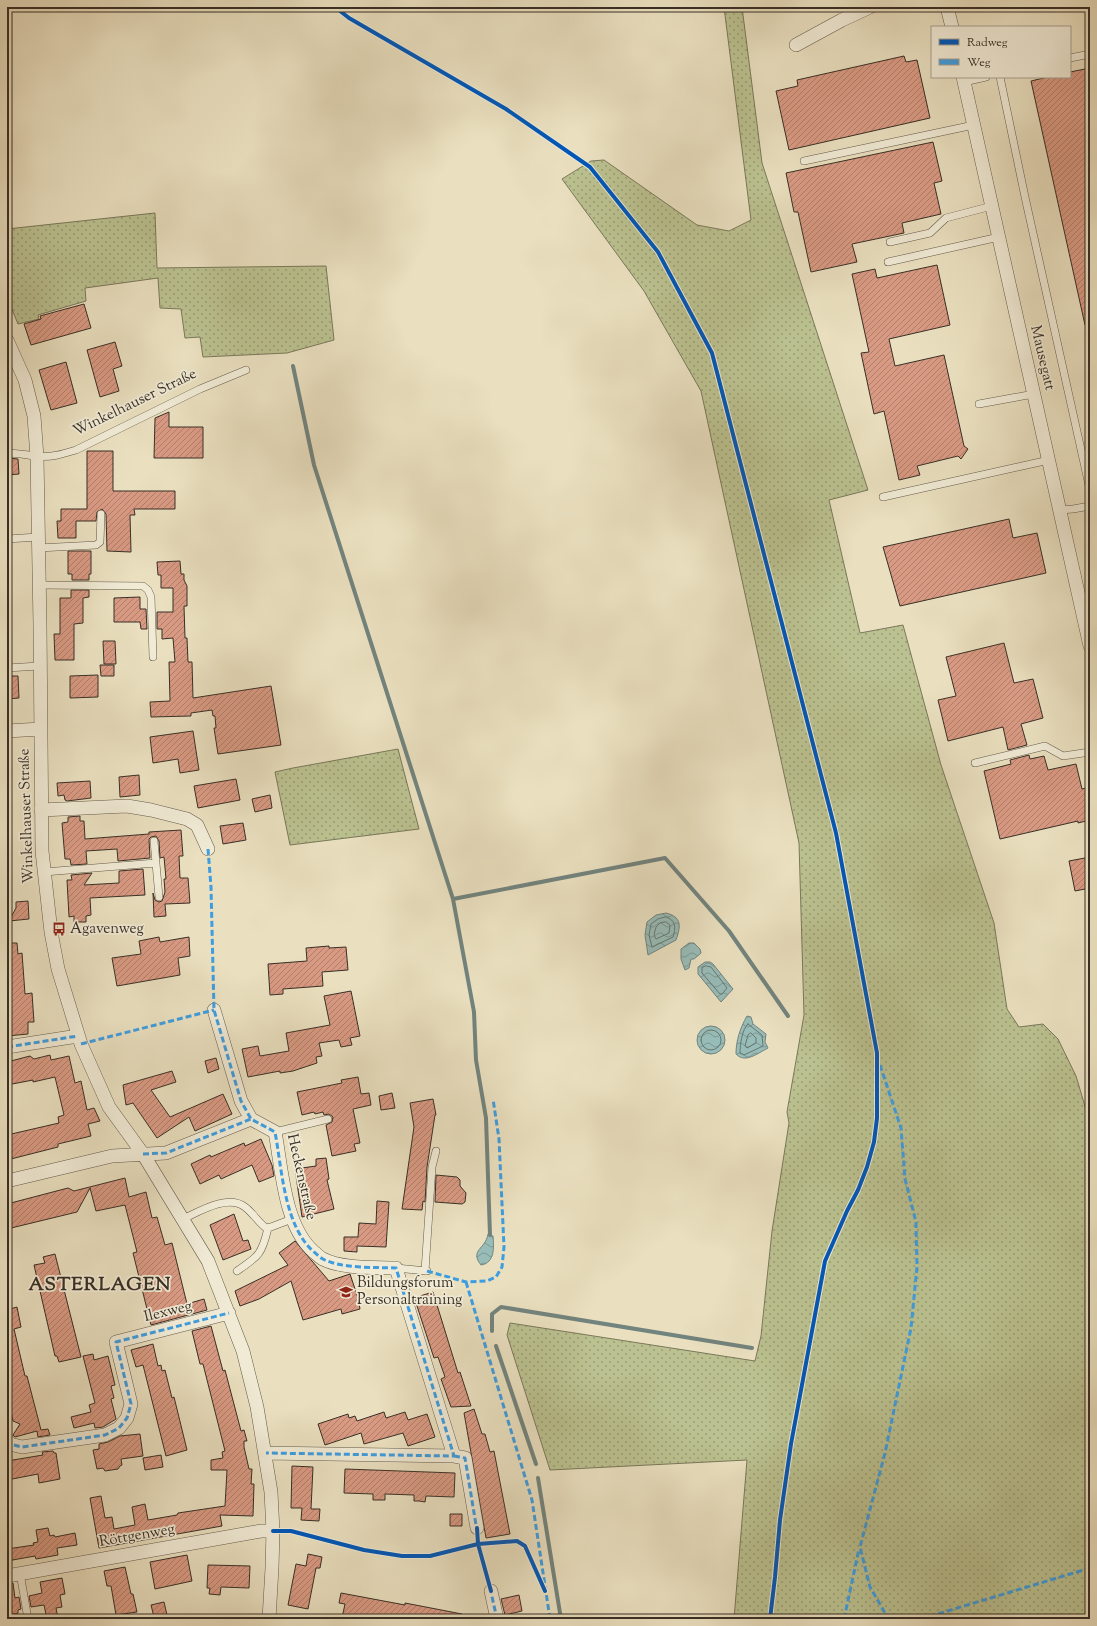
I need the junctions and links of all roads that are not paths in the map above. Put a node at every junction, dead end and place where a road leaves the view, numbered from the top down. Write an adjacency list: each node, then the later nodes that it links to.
1 (870, 7): 4 (street)
2 (948, 7): 3 (street)
3 (952, 26)
4 (796, 45)
5 (1090, 54): 6 (lane)
6 (1071, 58)
7 (975, 78): 9 (lane)
8 (1000, 78): 23 (lane)
9 (964, 79): 10 (street, Mausegatt)
10 (974, 125): 11 (lane); 12 (street, Mausegatt)
11 (804, 161)
12 (992, 206): 13 (street, Mausegatt); 14 (lane)
13 (999, 237): 15 (lane); 18 (street, Mausegatt)
14 (890, 242)
15 (888, 262)
16 (7, 340): 21 (street, Winkelhauser Straße)
17 (246, 370): 21 (lane, Winkelhauser Straße)
18 (1034, 394): 19 (lane); 22 (street, Mausegatt)
19 (979, 404)
20 (7, 454): 21 (lane, Winkelhauser Straße)
21 (37, 457): 29 (street, Winkelhauser Straße)
22 (1049, 460): 24 (lane); 26 (street, Mausegatt)
23 (1090, 490)
24 (883, 497)
25 (1090, 506): 26 (lane)
26 (1060, 510): 31 (street, Mausegatt)
27 (101, 514): 29 (lane)
28 (7, 539): 29 (lane)
29 (38, 543): 30 (street, Winkelhauser Straße)
30 (39, 585): 33 (lane); 34 (street, Winkelhauser Straße)
31 (1087, 620): 32 (street, Mausegatt)
32 (1090, 646)
33 (152, 657)
34 (39, 666): 35 (lane); 36 (street, Winkelhauser Straße)
35 (7, 668)
36 (40, 729): 37 (street); 40 (street, Winkelhauser Straße)
37 (7, 731)
38 (1090, 752): 39 (lane)
39 (974, 763)
40 (41, 810): 42 (street); 44 (street, Winkelhauser Straße)
41 (154, 841): 43 (lane)
42 (208, 850)
43 (156, 863): 44 (lane); 45 (lane)
44 (44, 872): 47 (street, Winkelhauser Straße)
45 (159, 898)
46 (214, 1010): 49 (street)
47 (78, 1036): 48 (street); 53 (street, Winkelhauser Straße)
48 (7, 1047)
49 (251, 1119): 51 (street, Heckenstraße); 53 (street)
50 (328, 1119): 51 (lane)
51 (276, 1132): 56 (street, Heckenstraße)
52 (436, 1151): 58 (lane)
53 (143, 1154): 54 (street); 55 (street, Winkelhauser Straße)
54 (7, 1181)
55 (183, 1219): 57 (lane); 60 (street, Winkelhauser Straße)
56 (292, 1219): 57 (lane); 58 (street, Heckenstraße)
57 (268, 1228): 59 (lane)
58 (396, 1268): 63 (street)
59 (237, 1270)
60 (229, 1313): 61 (street, Ilexweg); 62 (street, Winkelhauser Straße)
61 (7, 1440)
62 (266, 1453): 63 (street); 65 (street, Winkelhauser Straße)
63 (454, 1456): 64 (street)
64 (477, 1528)
65 (273, 1531): 66 (street, Röttgenweg); 69 (street, Winkelhauser Straße)
66 (13, 1574): 68 (lane)
67 (491, 1591): 70 (street)
68 (28, 1619)
69 (271, 1619)
70 (497, 1619)

